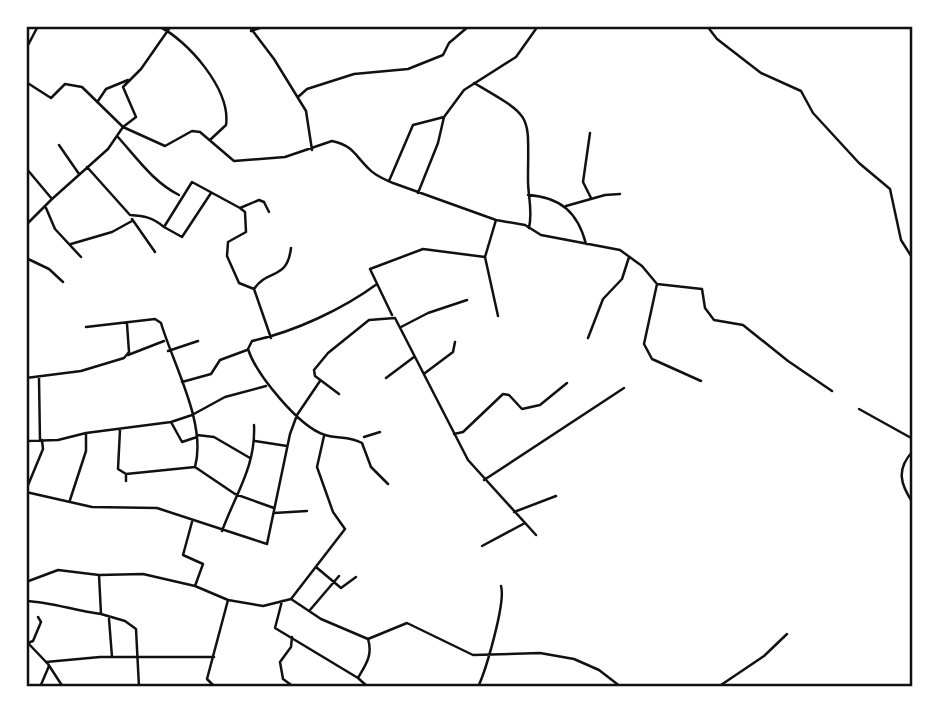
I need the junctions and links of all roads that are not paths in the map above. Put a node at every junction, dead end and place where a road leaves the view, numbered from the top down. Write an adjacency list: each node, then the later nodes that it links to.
1 (38, 26): 11 (street)
2 (158, 26): 9 (street)
3 (171, 26): 9 (street)
4 (249, 26): 10 (street)
5 (266, 26): 10 (street)
6 (469, 26): 15 (street)
7 (538, 26): 14 (street)
8 (707, 26): 52 (street)
9 (169, 31): 12 (street); 21 (street)
10 (251, 31): 15 (street)
11 (26, 49)
12 (128, 80): 16 (street); 18 (street)
13 (26, 82): 16 (street)
14 (474, 83): 17 (street); 31 (street)
15 (298, 97): 23 (street)
16 (97, 101): 18 (street)
17 (444, 117): 27 (street); 29 (street)
18 (123, 127): 20 (street); 21 (street)
19 (590, 133): 33 (street)
20 (117, 136): 25 (street); 32 (street)
21 (211, 139): 23 (street)
22 (59, 145): 26 (street)
23 (312, 150): 27 (street)
24 (26, 167): 34 (street)
25 (87, 167): 26 (street); 39 (street)
26 (79, 174): 34 (street)
27 (389, 181): 29 (street)
28 (212, 192): 32 (street); 37 (street); 42 (street)
29 (418, 193): 40 (street)
30 (620, 194): 33 (street)
31 (528, 195): 35 (street); 43 (street)
32 (181, 196): 42 (street)
33 (590, 198): 35 (street)
34 (52, 199): 36 (street)
35 (566, 206): 45 (street)
36 (46, 208): 41 (street); 44 (street)
37 (240, 208): 38 (street); 56 (street)
38 (269, 212)
39 (132, 218): 42 (street); 44 (street); 47 (street)
40 (496, 220): 43 (street); 49 (street)
41 (26, 225)
42 (164, 226)
43 (529, 228): 45 (street)
44 (71, 244): 48 (street)
45 (586, 244): 50 (street)
46 (291, 248): 56 (street)
47 (155, 252)
48 (81, 257)
49 (485, 257): 54 (street); 58 (street)
50 (629, 257): 55 (street); 64 (street)
51 (26, 258): 53 (street)
52 (913, 259)
53 (63, 282)
54 (377, 284): 59 (street); 63 (street)
55 (657, 284): 77 (street); 82 (street)
56 (254, 289): 63 (street)
57 (467, 300): 62 (street)
58 (498, 316)
59 (392, 317): 62 (street); 76 (street)
60 (127, 324): 61 (street); 65 (street); 70 (street)
61 (86, 327)
62 (401, 327): 71 (street)
63 (271, 338): 68 (street)
64 (588, 338)
65 (165, 340): 69 (street); 70 (street)
66 (198, 341): 69 (street)
67 (454, 342): 72 (street)
68 (248, 349): 78 (street); 80 (street)
69 (169, 351): 78 (street)
70 (128, 355): 73 (street)
71 (414, 357): 72 (street); 74 (street)
72 (425, 373): 92 (street)
73 (39, 377): 75 (street); 97 (street)
74 (386, 378)
75 (26, 379)
76 (320, 381): 83 (street); 86 (street)
77 (701, 381)
78 (182, 382): 85 (street)
79 (567, 383): 92 (street)
80 (267, 386): 85 (street); 86 (street)
81 (624, 388): 107 (street)
82 (832, 391)
83 (339, 394)
84 (859, 408): 96 (street)
85 (192, 415): 87 (street); 94 (street)
86 (297, 415): 93 (street); 102 (street)
87 (171, 422): 89 (street); 94 (street)
88 (254, 425): 100 (street)
89 (120, 429): 91 (street); 106 (street)
90 (380, 432): 95 (street)
91 (86, 433): 97 (street); 113 (street)
92 (454, 434): 107 (street)
93 (323, 435): 98 (street); 123 (street)
94 (197, 436): 104 (street); 105 (street)
95 (364, 438): 98 (street); 101 (street)
96 (913, 439)
97 (41, 440): 99 (street); 110 (street)
98 (356, 440): 101 (street)
99 (26, 441)
100 (254, 441): 102 (street); 104 (street)
101 (362, 443): 109 (street)
102 (286, 446): 115 (street)
103 (913, 451): 114 (street)
104 (251, 458): 111 (street)
105 (195, 467): 106 (street); 111 (street)
106 (126, 474): 108 (street)
107 (484, 480): 117 (street)
108 (127, 481)
109 (388, 484)
110 (26, 491): 113 (street)
111 (235, 494): 115 (street); 120 (street)
112 (556, 496): 117 (street)
113 (70, 500): 118 (street)
114 (913, 502)
115 (274, 511): 116 (street); 120 (street)
116 (307, 511)
117 (514, 512): 119 (street)
118 (193, 521): 120 (street); 129 (street)
119 (525, 523): 121 (street); 122 (street)
120 (222, 531)
121 (536, 535)
122 (482, 546)
123 (316, 566): 127 (street); 131 (street)
124 (99, 575): 128 (street); 129 (street); 136 (street)
125 (339, 576): 127 (street)
126 (356, 577): 127 (street)
127 (335, 581): 135 (street)
128 (26, 582)
129 (195, 586): 132 (street)
130 (501, 586): 143 (street)
131 (291, 599): 134 (street); 135 (street)
132 (228, 600): 134 (street); 145 (street)
133 (26, 601): 136 (street)
134 (282, 601): 140 (street)
135 (310, 610): 141 (street)
136 (101, 614): 138 (street)
137 (37, 617): 142 (street)
138 (109, 619): 144 (street); 146 (street)
139 (787, 634): 158 (street)
140 (292, 637): 149 (street); 154 (street)
141 (368, 639): 143 (street); 149 (street)
142 (27, 642): 147 (street)
143 (491, 655): 156 (street); 157 (street)
144 (112, 657): 146 (street); 147 (street)
145 (214, 657): 146 (street); 153 (street)
146 (136, 658): 152 (street)
147 (46, 662): 148 (street)
148 (49, 666): 150 (street); 151 (street)
149 (358, 678): 155 (street)
150 (40, 687)
151 (63, 687)
152 (139, 687)
153 (215, 687)
154 (295, 687)
155 (368, 687)
156 (478, 687)
157 (621, 687)
158 (718, 687)

